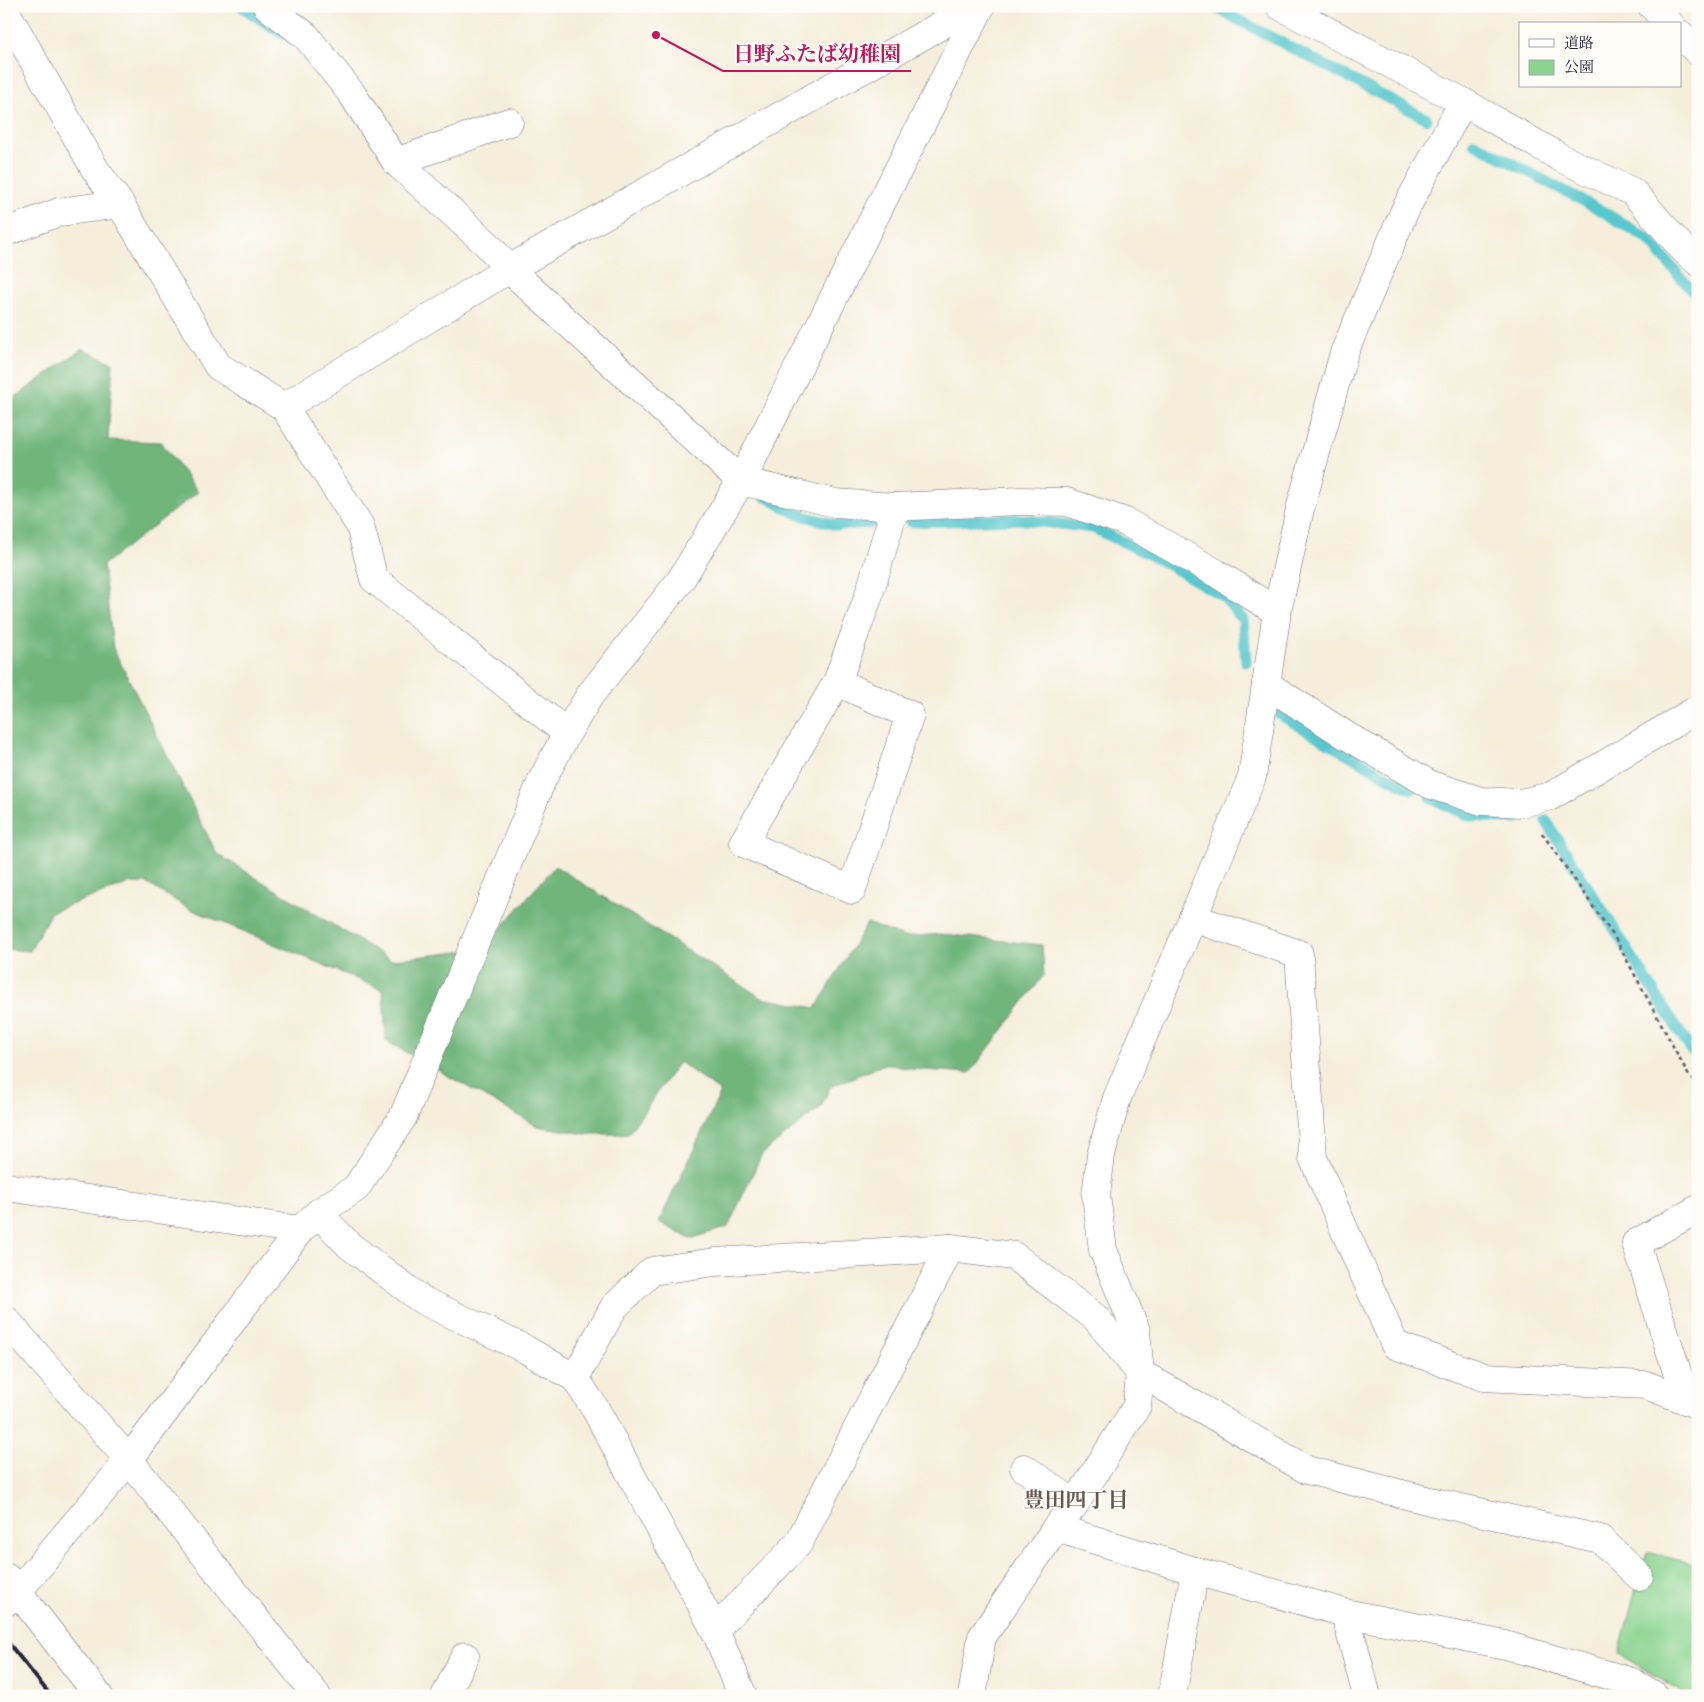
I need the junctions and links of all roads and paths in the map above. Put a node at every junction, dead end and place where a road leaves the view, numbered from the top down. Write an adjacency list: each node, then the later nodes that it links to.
1 (975, 6): 16 (street)
2 (981, 6): 18 (street)
3 (1280, 6): 10 (street)
4 (1652, 6): 7 (street)
5 (270, 7): 12 (street)
6 (6, 12): 13 (street)
7 (1668, 22)
8 (1682, 36): 9 (street)
9 (1698, 52)
10 (1463, 102): 15 (street); 20 (street)
11 (509, 122): 12 (street)
12 (396, 162): 16 (street)
13 (120, 204): 14 (street); 17 (street)
14 (6, 232)
15 (1693, 251)
16 (509, 269): 17 (street); 18 (street)
17 (284, 407): 24 (street)
18 (741, 482): 19 (street); 24 (street)
19 (895, 507): 20 (street); 21 (street)
20 (1277, 612): 22 (street)
21 (838, 682): 21 (street)
22 (1266, 684): 25 (street); 26 (street)
23 (1698, 709): 25 (street)
24 (566, 734): 30 (street)
25 (1521, 803): 27 (path)
26 (1193, 918): 33 (street); 35 (street)
27 (1698, 1084)
28 (6, 1187): 30 (street)
29 (1698, 1209): 35 (street)
30 (309, 1222): 34 (street); 36 (street)
31 (950, 1248): 33 (street); 34 (street); 44 (street)
32 (6, 1320): 36 (street)
33 (1140, 1372): 38 (street); 41 (street)
34 (575, 1378): 44 (street)
35 (1692, 1402)
36 (129, 1460): 42 (street); 47 (street)
37 (1024, 1468): 38 (street)
38 (1075, 1504): 39 (street)
39 (1056, 1528): 40 (street); 50 (street)
40 (1195, 1571): 43 (street); 51 (street)
41 (1639, 1576)
42 (10, 1590): 46 (street)
43 (1345, 1613): 52 (street); 53 (street)
44 (715, 1630): 49 (street)
45 (465, 1656): 48 (street)
46 (99, 1696)
47 (317, 1696)
48 (444, 1696)
49 (743, 1696)
50 (972, 1696)
51 (1172, 1696)
52 (1366, 1696)
53 (1655, 1696)

